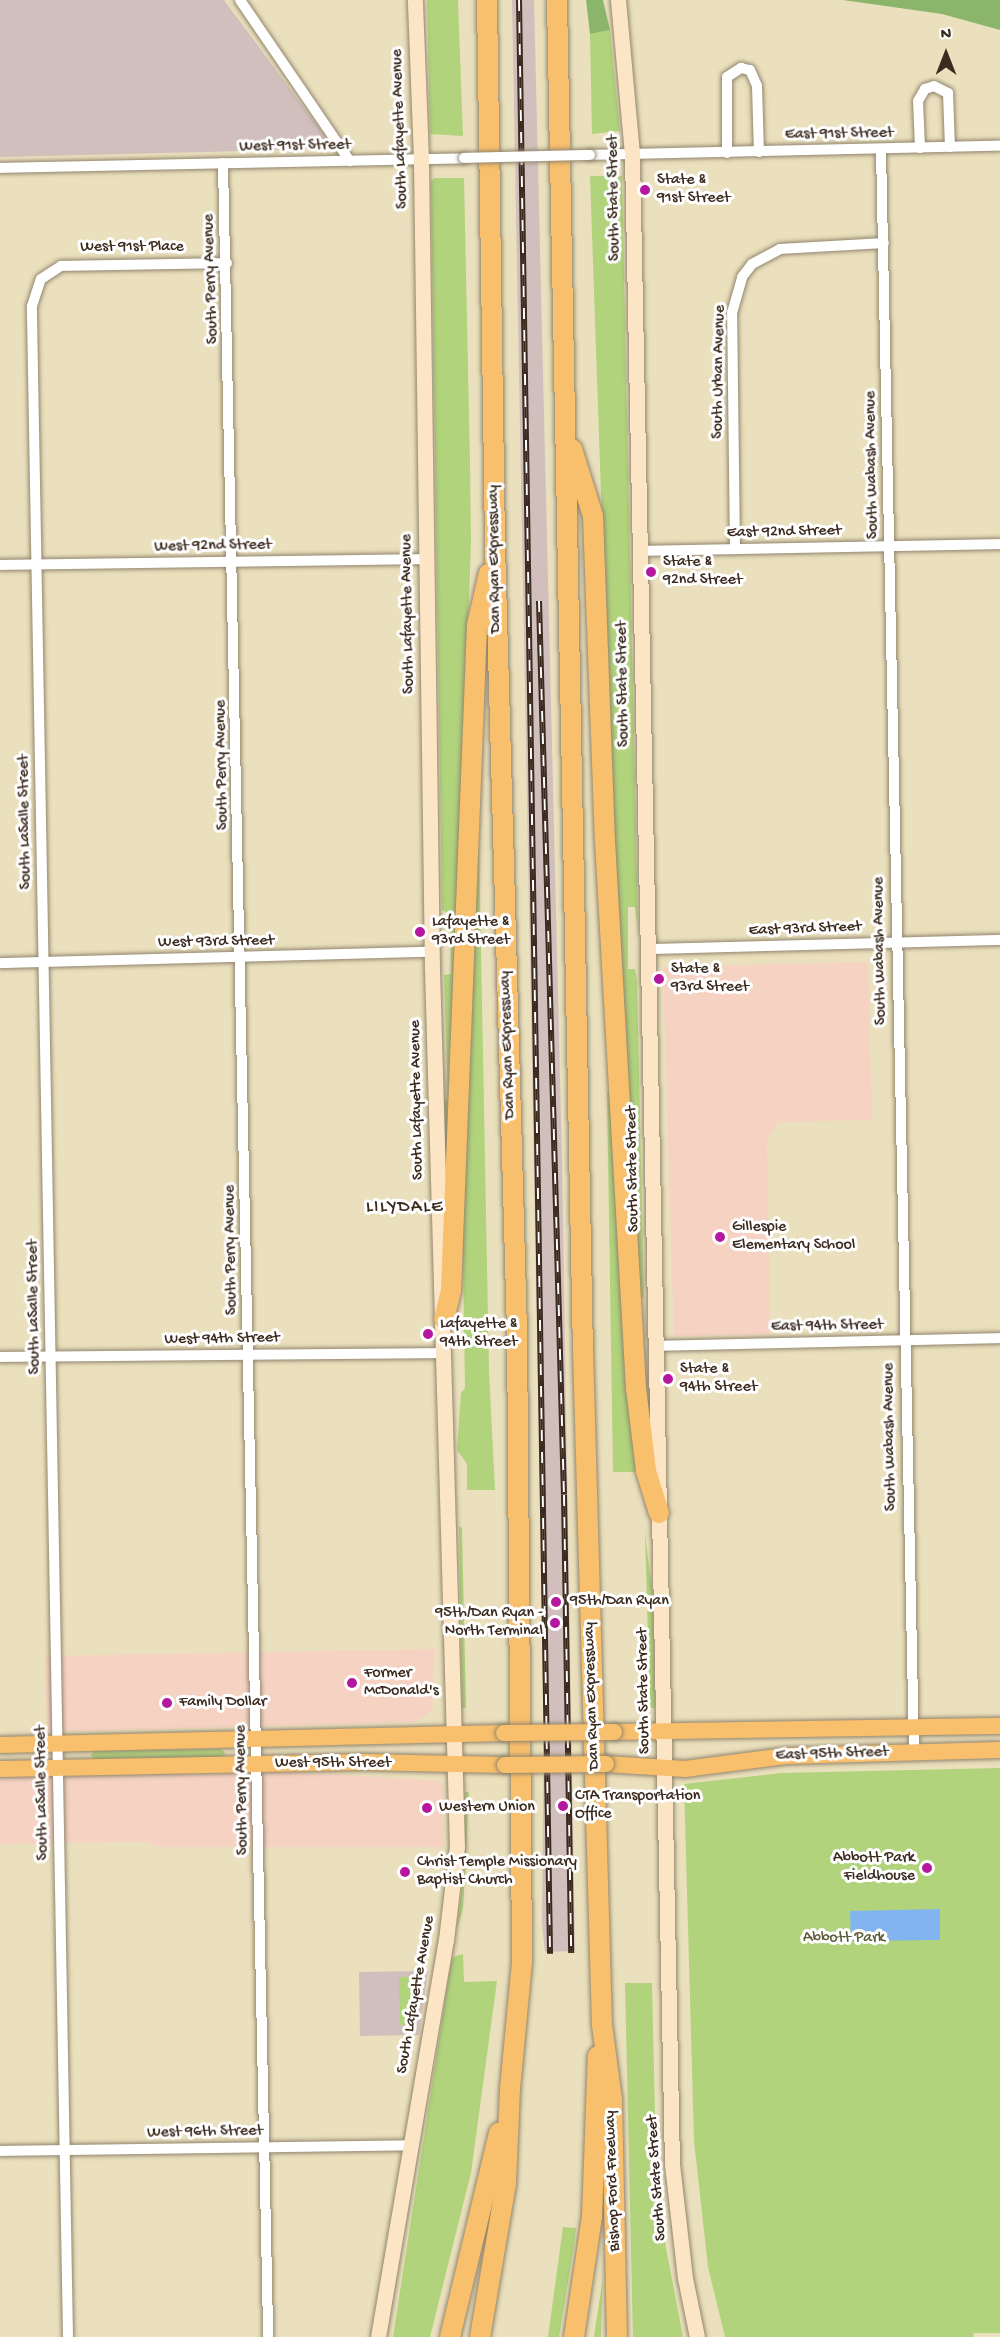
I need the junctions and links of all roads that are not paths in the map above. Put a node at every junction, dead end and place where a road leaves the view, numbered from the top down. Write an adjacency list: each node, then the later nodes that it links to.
1 (240, 0): 15 (street)
2 (415, 0): 14 (main road, South Lafayette Avenue)
3 (487, 0): 22 (highway, Dan Ryan Expressway)
4 (557, 0): 21 (highway, Dan Ryan Expressway)
5 (618, 0): 13 (main road, South State Street)
6 (1000, 146): 7 (street, East 91st Street)
7 (950, 147): 8 (street, East 91st Street); 8 (street)
8 (920, 148): 9 (street, East 91st Street)
9 (881, 149): 10 (street, East 91st Street); 18 (street, South Wabash Avenue)
10 (759, 152): 11 (street, East 91st Street); 11 (street)
11 (727, 153): 13 (street, East 91st Street)
12 (590, 155): 13 (street, East 91st Street); 14 (street, West 91st Street, bridge)
13 (632, 155): 26 (main road, South State Street)
14 (421, 159): 15 (street, West 91st Street); 27 (main road, South Lafayette Avenue)
15 (350, 161): 16 (street, West 91st Street)
16 (223, 163): 17 (street, West 91st Street); 19 (street, South Perry Avenue)
17 (0, 168)
18 (884, 243): 24 (street, South Wabash Avenue); 25 (street, South Urban Avenue)
19 (227, 263): 20 (street, West 91st Place); 28 (street, South Perry Avenue)
20 (41, 279): 30 (street, South LaSalle Street)
21 (566, 429): 46 (highway); 61 (highway, Dan Ryan Expressway)
22 (495, 544): 38 (highway); 62 (highway, Dan Ryan Expressway)
23 (1000, 544): 24 (street, East 92nd Street)
24 (889, 546): 25 (street, East 92nd Street); 32 (street, South Wabash Avenue)
25 (735, 549): 26 (street, East 92nd Street)
26 (640, 551): 33 (main road, South State Street)
27 (427, 559): 28 (street, West 92nd Street); 34 (main road, South Lafayette Avenue)
28 (234, 562): 30 (street, West 92nd Street); 35 (street, South Perry Avenue)
29 (0, 565): 30 (street, West 92nd Street)
30 (37, 565): 36 (street, South LaSalle Street)
31 (1000, 940): 32 (street, East 93rd Street)
32 (896, 943): 33 (street, East 93rd Street); 40 (street, South Wabash Avenue)
33 (648, 949): 41 (main road, South State Street)
34 (432, 952): 35 (street, West 93rd Street); 38 (main road, South Lafayette Avenue)
35 (242, 957): 36 (street, West 93rd Street); 43 (street, South Perry Avenue)
36 (44, 962): 37 (street, West 93rd Street); 45 (street, South LaSalle Street)
37 (0, 963)
38 (444, 1319): 42 (main road, South Lafayette Avenue)
39 (1000, 1338): 40 (street, East 94th Street)
40 (904, 1340): 41 (street, East 94th Street); 48 (street, South Wabash Avenue)
41 (655, 1346): 46 (main road, South State Street)
42 (445, 1353): 43 (street, West 94th Street); 50 (main road, South Lafayette Avenue)
43 (249, 1354): 45 (street, West 94th Street); 51 (street, South Perry Avenue)
44 (0, 1357): 45 (street, West 94th Street)
45 (51, 1357): 52 (street, South LaSalle Street)
46 (659, 1513): 49 (main road, South State Street)
47 (1000, 1726): 48 (main road, East 95th Street)
48 (913, 1728): 49 (main road, East 95th Street); 55 (street, South Wabash Avenue)
49 (664, 1731): 50 (main road, West 95th Street, bridge); 59 (main road, South State Street)
50 (453, 1735): 51 (main road, West 95th Street); 57 (main road, South Lafayette Avenue)
51 (257, 1740): 52 (main road, West 95th Street); 56 (street, South Perry Avenue)
52 (57, 1744): 53 (main road, West 95th Street); 58 (street, South LaSalle Street)
53 (0, 1745)
54 (1000, 1750): 55 (main road, East 95th Street)
55 (914, 1752): 59 (main road, East 95th Street)
56 (258, 1764): 57 (main road, West 95th Street); 58 (main road, West 95th Street); 64 (street, South Perry Avenue)
57 (455, 1766): 59 (main road, West 95th Street, bridge); 63 (main road, South Lafayette Avenue)
58 (58, 1767): 60 (main road, West 95th Street); 65 (street, South LaSalle Street)
59 (665, 1767): 74 (main road, South State Street)
60 (0, 1768)
61 (602, 2025): 72 (highway); 73 (highway, Bishop Ford Freeway)
62 (510, 2089): 70 (highway); 71 (highway)
63 (410, 2145): 64 (street, West 96th Street); 69 (main road, South Lafayette Avenue)
64 (264, 2147): 65 (street, West 96th Street); 68 (street, South Perry Avenue)
65 (64, 2150): 66 (street, West 96th Street); 67 (street, South LaSalle Street)
66 (0, 2151)
67 (68, 2337)
68 (268, 2337)
69 (378, 2337)
70 (450, 2337)
71 (480, 2337)
72 (574, 2337)
73 (617, 2337)
74 (697, 2337)

